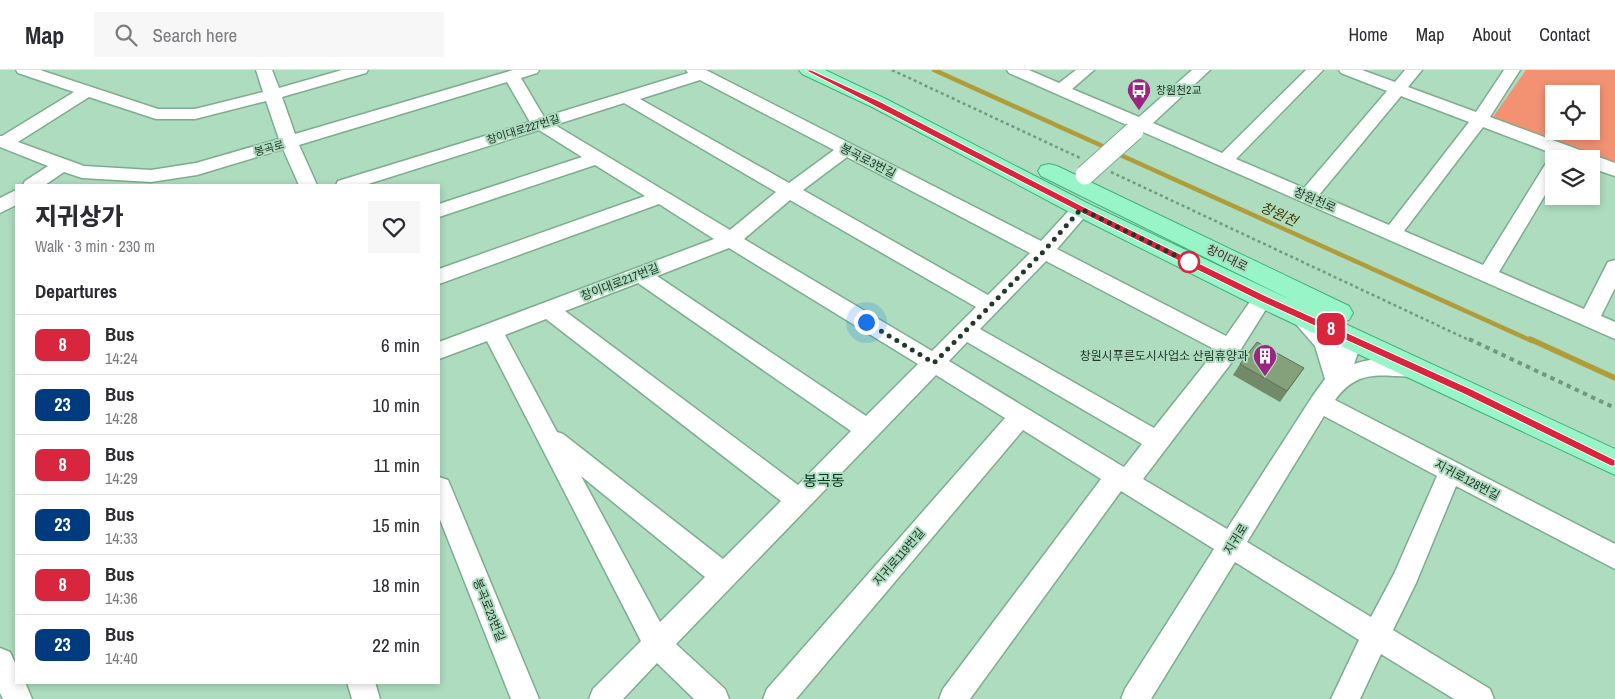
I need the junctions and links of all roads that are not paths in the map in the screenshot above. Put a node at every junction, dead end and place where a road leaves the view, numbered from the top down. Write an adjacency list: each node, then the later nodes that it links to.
1 (24, 70): 18 (street)
2 (264, 70): 19 (street)
3 (360, 70): 19 (street)
4 (531, 70): 15 (street, 봉곡로)
5 (809, 70): 33 (main road, 창이대로)
6 (839, 70): 33 (main road, 창이대로)
7 (1015, 70): 17 (street, 창원천로)
8 (1086, 70): 17 (street)
9 (1202, 70): 23 (street)
10 (1315, 70): 29 (street)
11 (1347, 70): 16 (street)
12 (1414, 70): 16 (street)
13 (1512, 70): 21 (street)
14 (697, 72): 20 (street, 창이대로227번길); 26 (street, 봉곡로3번길)
15 (512, 76): 22 (street); 25 (street, 봉곡로)
16 (1397, 89): 21 (street); 41 (street)
17 (1060, 90): 23 (street, 창원천로)
18 (88, 91): 19 (street); 24 (street, 봉곡로)
19 (272, 95): 25 (street)
20 (625, 97): 22 (street, 창이대로227번길); 38 (street)
21 (1480, 119): 27 (street); 45 (street)
22 (540, 123): 28 (street); 37 (street, 창이대로227번길)
23 (1137, 128): 29 (street, 창원천로); 33 (street, bridge)
24 (3, 141): 30 (street, 봉곡로)
25 (289, 142): 30 (street, 봉곡로); 36 (street)
26 (845, 150): 38 (street, 창이대로217번길); 47 (street, 봉곡로3번길)
27 (1545, 152)
28 (596, 158): 40 (street); 44 (street)
29 (1224, 161): 41 (street, 창원천로)
30 (63, 164): 35 (street)
31 (1600, 164): 32 (street)
32 (1615, 170)
33 (1081, 177): 43 (main road, 창이대로); 59 (main road, 창이대로)
34 (1545, 179): 50 (street)
35 (33, 184)
36 (308, 184)
37 (348, 184)
38 (788, 192): 46 (street, 창이대로217번길); 53 (street)
39 (15, 197): 42 (street)
40 (660, 197): 46 (street); 51 (street)
41 (1307, 197): 45 (street, 창원천로)
42 (0, 207)
43 (1081, 209): 47 (street); 52 (main road, 창이대로)
44 (440, 212)
45 (1392, 234): 50 (street, 창원천로)
46 (730, 240): 49 (street, 창이대로217번길); 63 (street)
47 (1044, 251): 53 (street); 61 (street, 봉곡로3번길)
48 (1615, 267): 56 (street)
49 (640, 274): 54 (street, 창이대로217번길); 68 (street)
50 (1487, 275): 56 (street, 창원천로)
51 (440, 276)
52 (1263, 298): 55 (main road, 창이대로); 61 (street)
53 (990, 306): 58 (street)
54 (548, 309): 57 (street, 창이대로217번길); 76 (street)
55 (1297, 314): 59 (main road, 창이대로); 65 (street)
56 (1590, 320): 60 (street, 창원천로)
57 (492, 331): 62 (street, 창이대로217번길); 69 (street)
58 (965, 331): 63 (street); 70 (street)
59 (1356, 331): 64 (main road, 창이대로); 65 (street, 지귀로); 71 (main road, 창이대로)
60 (1615, 331)
61 (1230, 348): 70 (street)
62 (440, 351)
63 (934, 363): 67 (street); 68 (street)
64 (1418, 370): 65 (street, 지귀로); 72 (main road, 창이대로)
65 (1337, 380): 66 (street, 지귀로)
66 (1320, 403): 73 (street, 지귀로128번길); 78 (street, 지귀로)
67 (1021, 416): 74 (street); 90 (street, 지귀로119번길)
68 (868, 430): 76 (street)
69 (547, 435): 80 (street); 82 (street)
70 (1158, 442): 74 (street)
71 (1615, 444)
72 (1615, 463)
73 (1451, 471): 79 (street, 지귀로128번길); 81 (street)
74 (1122, 478): 78 (street); 91 (street)
75 (440, 492): 77 (street, 봉곡로23번길)
76 (799, 500): 80 (street)
77 (446, 524): 87 (street, 봉곡로23번길)
78 (1232, 546): 81 (street); 92 (street, 지귀로)
79 (1615, 557)
80 (724, 576): 82 (street)
81 (1375, 634): 93 (street); 94 (street)
82 (657, 644): 88 (street); 89 (street)
83 (0, 662): 85 (street)
84 (362, 684): 86 (street)
85 (18, 699)
86 (366, 699)
87 (525, 699)
88 (603, 699)
89 (715, 699)
90 (777, 699)
91 (953, 699)
92 (1135, 699)
93 (1344, 699)
94 (1480, 699)

